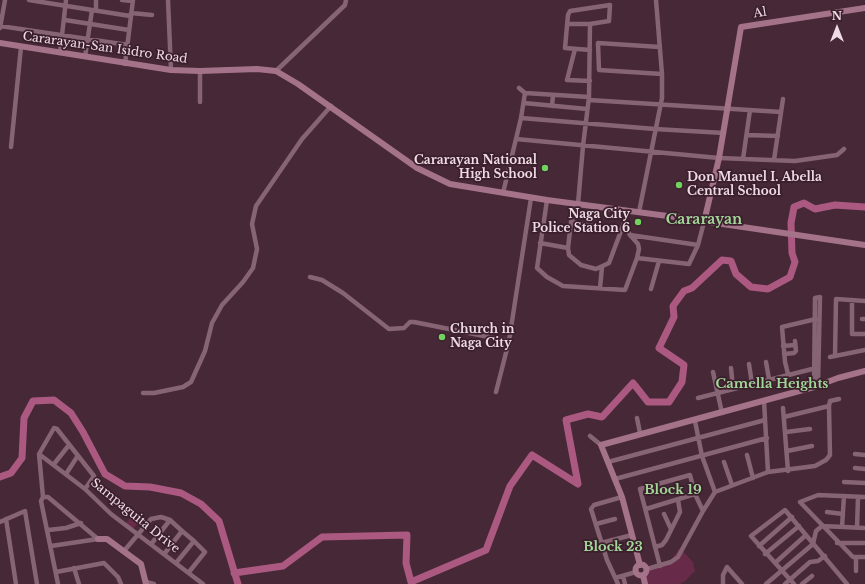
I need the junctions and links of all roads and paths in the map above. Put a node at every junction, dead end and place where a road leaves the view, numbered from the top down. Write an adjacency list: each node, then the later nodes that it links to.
1 (5, 0): 12 (street)
2 (29, 0): 9 (street)
3 (96, 0): 11 (street)
4 (122, 0): 8 (street)
5 (168, 0): 32 (street)
6 (346, 0): 34 (street)
7 (656, 0): 26 (street)
8 (132, 1): 13 (street)
9 (66, 3): 11 (street); 15 (street)
10 (865, 8): 48 (main road, Al)
11 (94, 10): 13 (street); 16 (street)
12 (2, 11): 19 (street)
13 (131, 14): 14 (street); 20 (street)
14 (152, 15)
15 (65, 20): 16 (street); 21 (street)
16 (90, 24): 20 (street); 22 (street)
17 (568, 24): 18 (street); 18 (street); 27 (street)
18 (590, 24): 28 (street)
19 (0, 26): 21 (street)
20 (129, 30): 24 (street)
21 (62, 34): 22 (street); 29 (street)
22 (89, 39): 24 (street); 30 (street)
23 (0, 43): 25 (main road, Cararayan-San Isidro Road)
24 (128, 45): 31 (street)
25 (21, 47): 29 (main road, Cararayan-San Isidro Road); 59 (street)
26 (660, 47): 35 (street); 35 (street)
27 (575, 48): 28 (street); 36 (street)
28 (590, 50): 36 (street)
29 (60, 53): 30 (main road, Cararayan-San Isidro Road)
30 (85, 57): 31 (main road, Cararayan-San Isidro Road)
31 (125, 64): 32 (main road, Cararayan-San Isidro Road)
32 (171, 70): 33 (main road, Cararayan-San Isidro Road)
33 (200, 71): 34 (main road, Cararayan-San Isidro Road); 42 (street)
34 (276, 71): 44 (main road, Cararayan-San Isidro Road)
35 (662, 74): 46 (street)
36 (590, 81): 40 (street)
37 (519, 88): 38 (street)
38 (525, 92): 39 (street); 43 (street)
39 (553, 94): 40 (street); 45 (street)
40 (589, 98): 46 (street); 47 (street)
41 (783, 99): 50 (street)
42 (200, 102)
43 (524, 103): 45 (street); 51 (street)
44 (331, 106): 65 (main road, Cararayan-San Isidro Road); 105 (street)
45 (552, 106): 47 (street)
46 (660, 106): 48 (street); 53 (street)
47 (587, 109): 52 (street)
48 (728, 109): 49 (street); 54 (main road)
49 (750, 110): 50 (street); 55 (street)
50 (781, 112): 56 (street)
51 (521, 118): 52 (street); 57 (street)
52 (586, 122): 53 (street); 58 (street)
53 (655, 129): 54 (street); 61 (street)
54 (724, 132): 62 (main road)
55 (747, 135): 56 (street); 63 (street)
56 (778, 136): 64 (street)
57 (516, 139): 58 (street); 65 (street)
58 (583, 146): 61 (street); 68 (street)
59 (11, 147)
60 (844, 149): 64 (street)
61 (651, 152): 62 (street); 70 (street)
62 (719, 158): 63 (street); 72 (main road)
63 (743, 159): 64 (street)
64 (774, 160)
65 (504, 193): 66 (main road, Cararayan-San Isidro Road)
66 (531, 198): 67 (main road, Cararayan-San Isidro Road); 89 (street)
67 (547, 200): 68 (main road, Cararayan-San Isidro Road); 76 (street)
68 (578, 204): 69 (main road, Cararayan-San Isidro Road); 71 (street)
69 (626, 210): 70 (main road, Cararayan-San Isidro Road); 73 (street)
70 (639, 212): 72 (main road, Cararayan-San Isidro Road)
71 (572, 222): 74 (street); 79 (street)
72 (704, 222): 77 (street); 78 (main road, Cararayan-San Isidro Road)
73 (624, 223): 74 (street); 75 (street)
74 (620, 231): 82 (street)
75 (630, 235): 77 (street); 80 (street)
76 (540, 243): 79 (street); 84 (street)
77 (698, 245): 81 (street)
78 (865, 245)
79 (568, 248): 82 (street)
80 (637, 258): 81 (street); 84 (street)
81 (659, 261): 85 (street)
82 (602, 267): 84 (street)
83 (310, 277): 89 (street)
84 (600, 288)
85 (651, 289)
86 (852, 300): 87 (street); 88 (street); 91 (street)
87 (865, 301)
88 (865, 334)
89 (509, 341): 104 (street)
90 (783, 346): 92 (street); 92 (street); 95 (street)
91 (865, 350)
92 (784, 354): 99 (street)
93 (766, 362): 100 (street)
94 (748, 364): 101 (street)
95 (815, 367): 99 (street); 102 (street)
96 (731, 368): 103 (street)
97 (865, 371): 102 (main road)
98 (713, 372): 106 (street)
99 (788, 374): 100 (street)
100 (769, 379): 101 (street)
101 (752, 384): 103 (street)
102 (816, 386): 109 (main road)
103 (733, 388): 106 (street)
104 (496, 392)
105 (143, 393)
106 (717, 393): 107 (street); 112 (street)
107 (698, 398)
108 (839, 399): 110 (street)
109 (764, 401): 112 (main road); 115 (street)
110 (829, 406): 113 (street); 138 (street)
111 (783, 408): 113 (street)
112 (722, 413): 116 (main road)
113 (784, 417): 118 (street)
114 (637, 418): 119 (street)
115 (765, 420): 121 (street); 122 (street)
116 (695, 421): 119 (main road); 121 (street)
117 (810, 429): 118 (street)
118 (786, 432): 126 (street)
119 (640, 433): 124 (main road)
120 (590, 436): 124 (street)
121 (699, 438): 130 (street); 133 (street)
122 (766, 438): 130 (street); 139 (street)
123 (69, 445): 127 (street); 132 (street); 135 (street)
124 (601, 445): 133 (main road)
125 (812, 446): 126 (street)
126 (787, 451): 138 (street)
127 (39, 454): 135 (street, Sampaguita Drive); 150 (street)
128 (855, 454): 129 (street)
129 (865, 455)
130 (702, 456): 142 (street); 147 (street)
131 (747, 456): 141 (street)
132 (78, 457): 140 (street); 146 (street)
133 (608, 462): 142 (main road)
134 (724, 462): 145 (street)
135 (54, 464): 140 (street, Sampaguita Drive)
136 (855, 468): 137 (street)
137 (865, 469)
138 (788, 470): 139 (street)
139 (768, 472): 141 (street)
140 (66, 474): 146 (street, Sampaguita Drive)
141 (753, 478): 145 (street)
142 (615, 479): 151 (main road)
143 (844, 482): 144 (street)
144 (865, 483)
145 (732, 486): 147 (street)
146 (85, 489): 175 (street, Sampaguita Drive)
147 (715, 492): 156 (street)
148 (695, 494): 154 (street); 155 (street); 156 (street)
149 (844, 496): 152 (street); 159 (street); 168 (street)
150 (43, 497): 165 (street); 173 (street)
151 (622, 497): 166 (street); 176 (main road)
152 (858, 497): 153 (street); 171 (street)
153 (865, 497)
154 (678, 500): 155 (street); 170 (street)
155 (646, 509): 187 (street)
156 (703, 511): 197 (street)
157 (827, 512): 159 (street)
158 (664, 514): 170 (street)
159 (843, 514): 169 (street)
160 (792, 518): 167 (street); 186 (street); 186 (street)
161 (6, 519): 164 (street); 211 (street); 212 (street)
162 (615, 519): 166 (street)
163 (170, 520): 174 (street); 175 (street); 180 (street)
164 (0, 522)
165 (81, 522): 173 (street); 178 (street)
166 (596, 524): 181 (street)
167 (799, 526): 177 (street); 190 (street)
168 (822, 526): 169 (street); 182 (street); 184 (street)
169 (842, 527): 171 (street)
170 (671, 528): 187 (street)
171 (857, 528): 172 (street)
172 (865, 528)
173 (48, 530): 185 (street)
174 (182, 531): 179 (street); 189 (street)
175 (138, 534): 180 (street, Sampaguita Drive); 188 (street)
176 (632, 535): 181 (street); 196 (main road)
177 (806, 535): 184 (street); 195 (street)
178 (98, 539): 185 (street); 188 (main road)
179 (194, 541): 194 (street); 203 (street)
180 (152, 543): 189 (street, Sampaguita Drive)
181 (602, 543): 208 (street)
182 (837, 543): 183 (street); 192 (street)
183 (865, 543)
184 (814, 544): 191 (street); 200 (street)
185 (51, 546): 202 (street)
186 (759, 546): 190 (street)
187 (656, 547): 197 (street)
188 (124, 550): 210 (main road)
189 (165, 553): 194 (street, Sampaguita Drive)
190 (765, 554): 195 (street)
191 (824, 556): 209 (street); 227 (street)
192 (856, 557): 193 (street); 201 (street)
193 (865, 557)
194 (176, 563): 203 (street, Sampaguita Drive)
195 (775, 563): 200 (street)
196 (640, 565): 199 (main road); 204 (main road)
197 (660, 566): 199 (street)
198 (74, 568): 202 (street); 214 (street); 215 (street)
199 (646, 569): 205 (main road)
200 (782, 571): 209 (street); 223 (street)
201 (856, 571)
202 (56, 572): 213 (street)
203 (189, 572): 217 (street, Sampaguita Drive)
204 (636, 572): 205 (main road); 206 (street)
205 (643, 575): 220 (main road)
206 (623, 576): 208 (street); 219 (street)
207 (812, 576): 226 (street)
208 (615, 578): 218 (street)
209 (790, 579): 224 (street); 225 (street)
210 (146, 583): 216 (street)
211 (16, 584)
212 (37, 584)
213 (58, 584)
214 (79, 584)
215 (121, 584)
216 (154, 584)
217 (203, 584)
218 (618, 584)
219 (625, 584)
220 (645, 584)
221 (723, 584): 222 (street)
222 (742, 584)
223 (766, 584)
224 (785, 584)
225 (794, 584)
226 (802, 584)
227 (847, 584)

